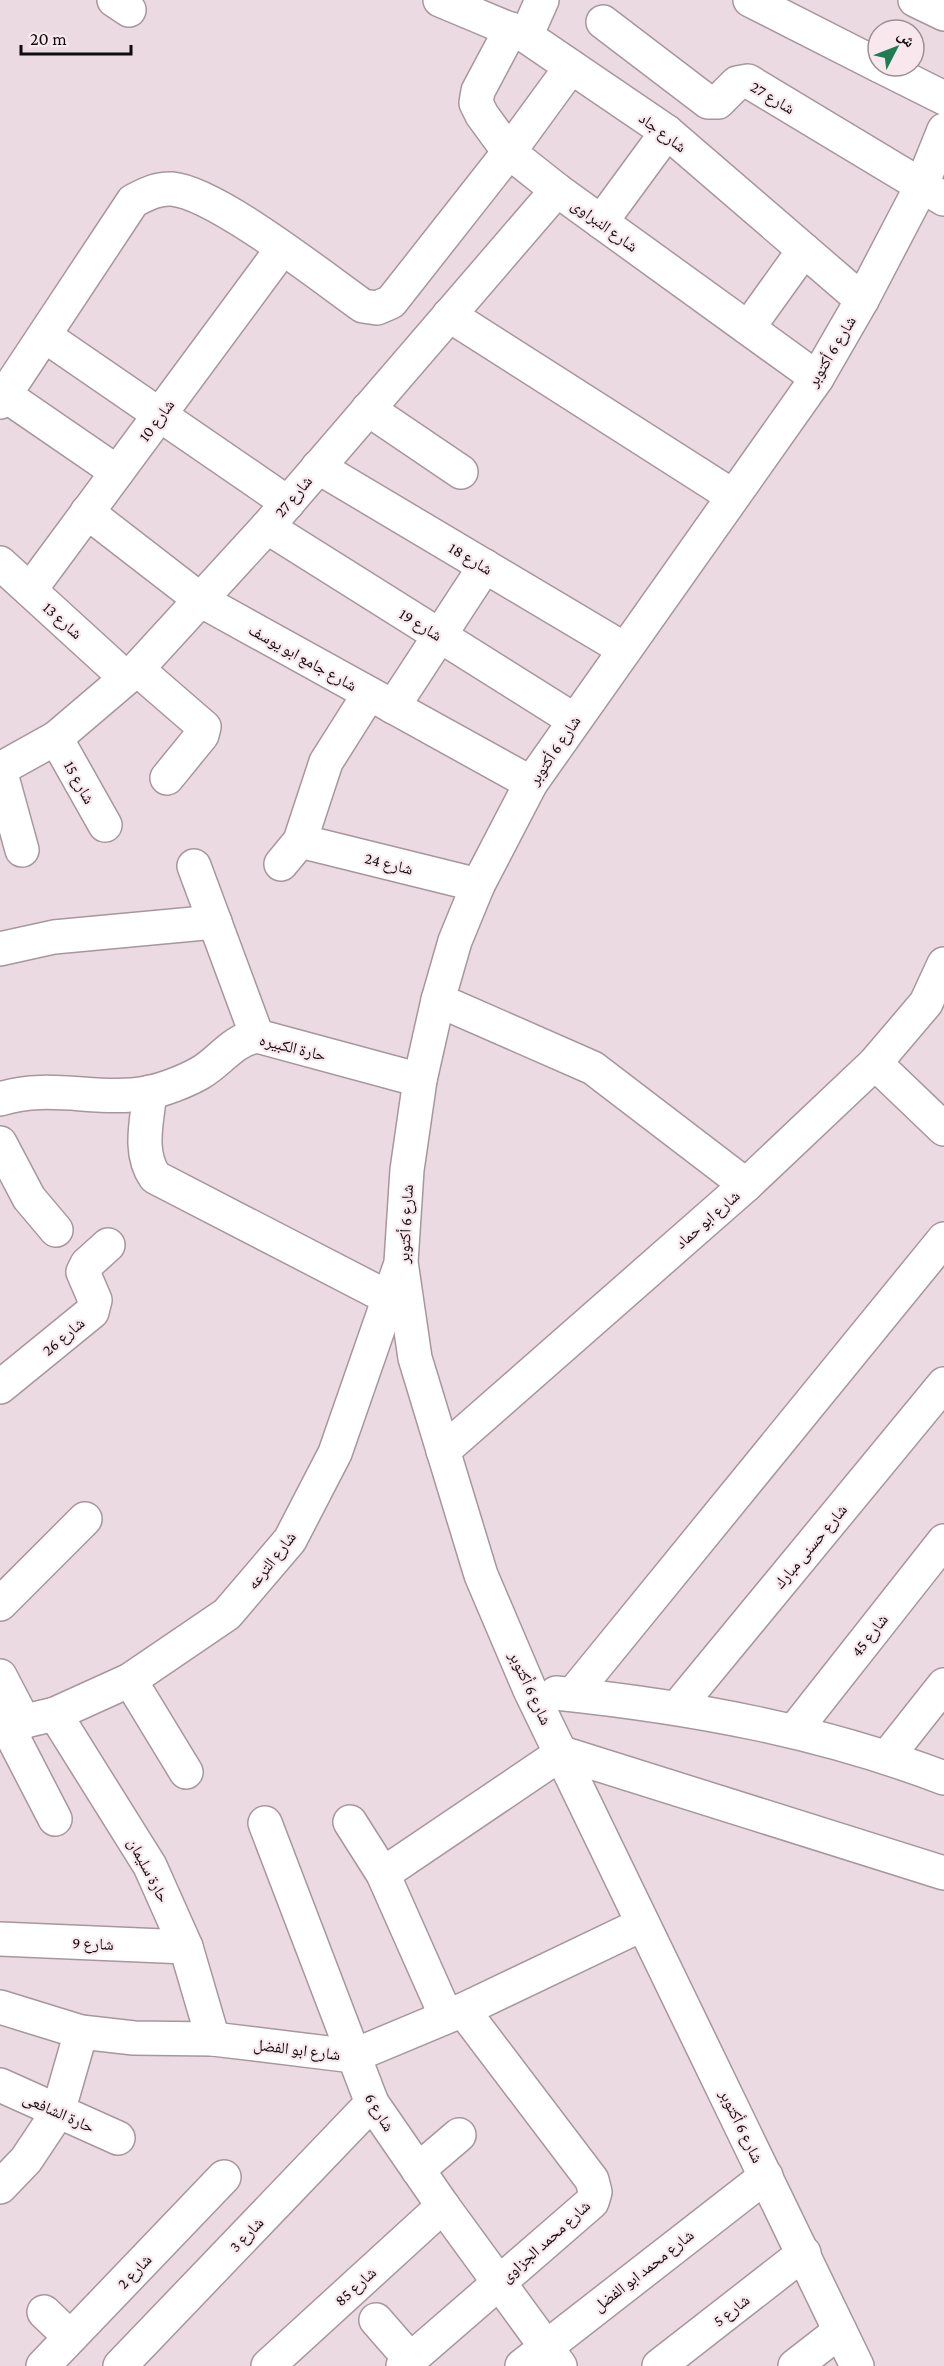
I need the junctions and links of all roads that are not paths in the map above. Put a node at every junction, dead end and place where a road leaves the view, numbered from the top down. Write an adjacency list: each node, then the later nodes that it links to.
1 (542, 0): 7 (street)
2 (915, 0): 5 (street)
3 (447, 1): 7 (street, شارع جاد)
4 (760, 2): 8 (street)
5 (944, 14)
6 (603, 22): 16 (street, شارع 27)
7 (518, 32): 9 (street, شارع جاد); 14 (street, شارع النبراوى)
8 (866, 58)
9 (571, 67): 13 (street, شارع جاد); 14 (street)
10 (905, 78): 11 (street)
11 (944, 98)
12 (944, 130): 16 (street, شارع 6 أكتوبر)
13 (667, 132): 17 (street); 19 (street, شارع جاد)
14 (509, 152): 15 (street, شارع النبراوى); 18 (street)
15 (557, 190): 17 (street, شارع النبراوى); 21 (street, شارع 27)
16 (933, 193): 20 (street, شارع 6 أكتوبر)
17 (601, 222): 22 (street, شارع النبراوى)
18 (282, 249): 23 (street); 27 (street, شارع 10)
19 (804, 250): 20 (street, شارع جاد); 22 (street)
20 (862, 300): 24 (street, شارع 6 أكتوبر)
21 (449, 315): 26 (street, شارع 27); 31 (street)
22 (748, 328): 24 (street, شارع النبراوى)
23 (45, 336): 25 (street); 27 (street, شارع 19)
24 (817, 378): 31 (street, شارع 6 أكتوبر)
25 (2, 399): 29 (street)
26 (368, 409): 28 (street, شارع 27); 30 (street)
27 (159, 415): 29 (street, شارع 10); 33 (street, شارع 19)
28 (318, 467): 33 (street, شارع 27); 35 (street, شارع 18)
29 (117, 472): 32 (street, شارع 10)
30 (461, 472)
31 (732, 495): 39 (street, شارع 6 أكتوبر)
32 (87, 512): 36 (street, شارع 10); 37 (street, شارع جامع ابو يوسف)
33 (278, 515): 37 (street, شارع 27); 38 (street, شارع 19)
34 (0, 563): 36 (street, شارع 13)
35 (484, 566): 38 (street); 39 (street, شارع 18)
36 (30, 590): 40 (street, شارع 13)
37 (202, 600): 40 (street, شارع 27); 41 (street, شارع جامع ابو يوسف)
38 (440, 636): 41 (street); 42 (street, شارع 19)
39 (624, 649): 42 (street, شارع 6 أكتوبر)
40 (132, 674): 43 (street, شارع 27); 45 (street, شارع 13)
41 (381, 701): 46 (street, شارع جامع ابو يوسف); 50 (street, شارع 24)
42 (574, 720): 46 (street, شارع 6 أكتوبر)
43 (56, 738): 44 (street, شارع 27); 47 (street, شارع 15)
44 (0, 770): 48 (street)
45 (167, 778)
46 (531, 783): 50 (street, شارع 6 أكتوبر)
47 (105, 825)
48 (22, 850)
49 (194, 866): 51 (street)
50 (478, 885): 54 (street, شارع 6 أكتوبر)
51 (215, 922): 52 (street); 56 (street)
52 (0, 949)
53 (944, 964): 55 (street, شارع ابو حماد)
54 (438, 1000): 58 (street, شارع 6 أكتوبر); 63 (street)
55 (935, 1009): 57 (street, شارع ابو حماد)
56 (257, 1036): 58 (street, حارة الكبيره); 59 (street, حارة الكبيره)
57 (875, 1063): 61 (street); 63 (street, شارع ابو حماد)
58 (420, 1080): 67 (street, شارع 6 أكتوبر)
59 (150, 1092): 60 (street, حارة الكبيره); 68 (street)
60 (0, 1099)
61 (944, 1129)
62 (0, 1143): 64 (street)
63 (746, 1185): 71 (street, شارع ابو حماد)
64 (56, 1230)
65 (944, 1239): 79 (street)
66 (108, 1245): 69 (street, شارع 26)
67 (401, 1262): 68 (street, شارع الترعه); 71 (street, شارع 6 أكتوبر)
68 (389, 1298): 76 (street, شارع الترعه)
69 (2, 1380)
70 (944, 1384): 80 (street, شارع حسنى مبارك)
71 (443, 1451): 78 (street, شارع 6 أكتوبر)
72 (85, 1519): 74 (street)
73 (944, 1540): 82 (street, شارع 45)
74 (0, 1604)
75 (0, 1676): 81 (street)
76 (130, 1680): 81 (street, شارع الترعه); 85 (street)
77 (944, 1685): 84 (street)
78 (530, 1690): 79 (street); 83 (street, شارع 6 أكتوبر)
79 (573, 1694): 80 (street)
80 (677, 1708): 82 (street)
81 (22, 1722): 87 (street); 94 (street, حارة سليمان)
82 (795, 1730): 84 (street)
83 (562, 1753): 90 (street); 91 (street); 92 (street, شارع 6 أكتوبر)
84 (887, 1757): 86 (street)
85 (186, 1772)
86 (944, 1778)
87 (55, 1819)
88 (350, 1822): 91 (street, شارع محمد الجزاوى)
89 (265, 1823): 99 (street, شارع 6)
90 (944, 1873)
91 (383, 1874): 96 (street, شارع محمد الجزاوى)
92 (642, 1924): 96 (street, شارع ابو الفضل); 107 (street, شارع 6 أكتوبر)
93 (0, 1939): 94 (street, شارع 9)
94 (186, 1947): 98 (street, حارة سليمان)
95 (0, 2007): 97 (street, شارع ابو الفضل)
96 (455, 2013): 99 (street, شارع ابو الفضل); 112 (street, شارع محمد الجزاوى)
97 (81, 2032): 98 (street, شارع ابو الفضل); 102 (street)
98 (213, 2039): 99 (street, شارع ابو الفضل)
99 (353, 2056): 101 (street, شارع 6)
100 (0, 2085): 102 (street, حارة الشافعى)
101 (372, 2103): 106 (street, شارع 6); 120 (street, شارع 3)
102 (58, 2112): 104 (street, حارة الشافعى); 105 (street)
103 (459, 2135): 106 (street)
104 (118, 2138)
105 (13, 2154): 109 (street)
106 (418, 2170): 110 (street, شارع 6)
107 (766, 2176): 111 (street, شارع 6 أكتوبر); 117 (street, شارع محمد ابو الفضل)
108 (224, 2177): 116 (street, شارع 2)
109 (0, 2187)
110 (443, 2206): 112 (street, شارع 6); 121 (street, شارع 85)
111 (804, 2253): 115 (street, شارع 6 أكتوبر); 122 (street, شارع 5)
112 (499, 2283): 117 (street, شارع 6); 118 (street, شارع محمد الجزاوى)
113 (44, 2312): 116 (street)
114 (376, 2320): 118 (street)
115 (840, 2331): 123 (street); 124 (street, شارع 6 أكتوبر)
116 (70, 2337): 119 (street, شارع 2)
117 (542, 2359)
118 (407, 2363)
119 (43, 2366)
120 (120, 2366)
121 (268, 2366)
122 (658, 2366)
123 (795, 2366)
124 (857, 2366)

